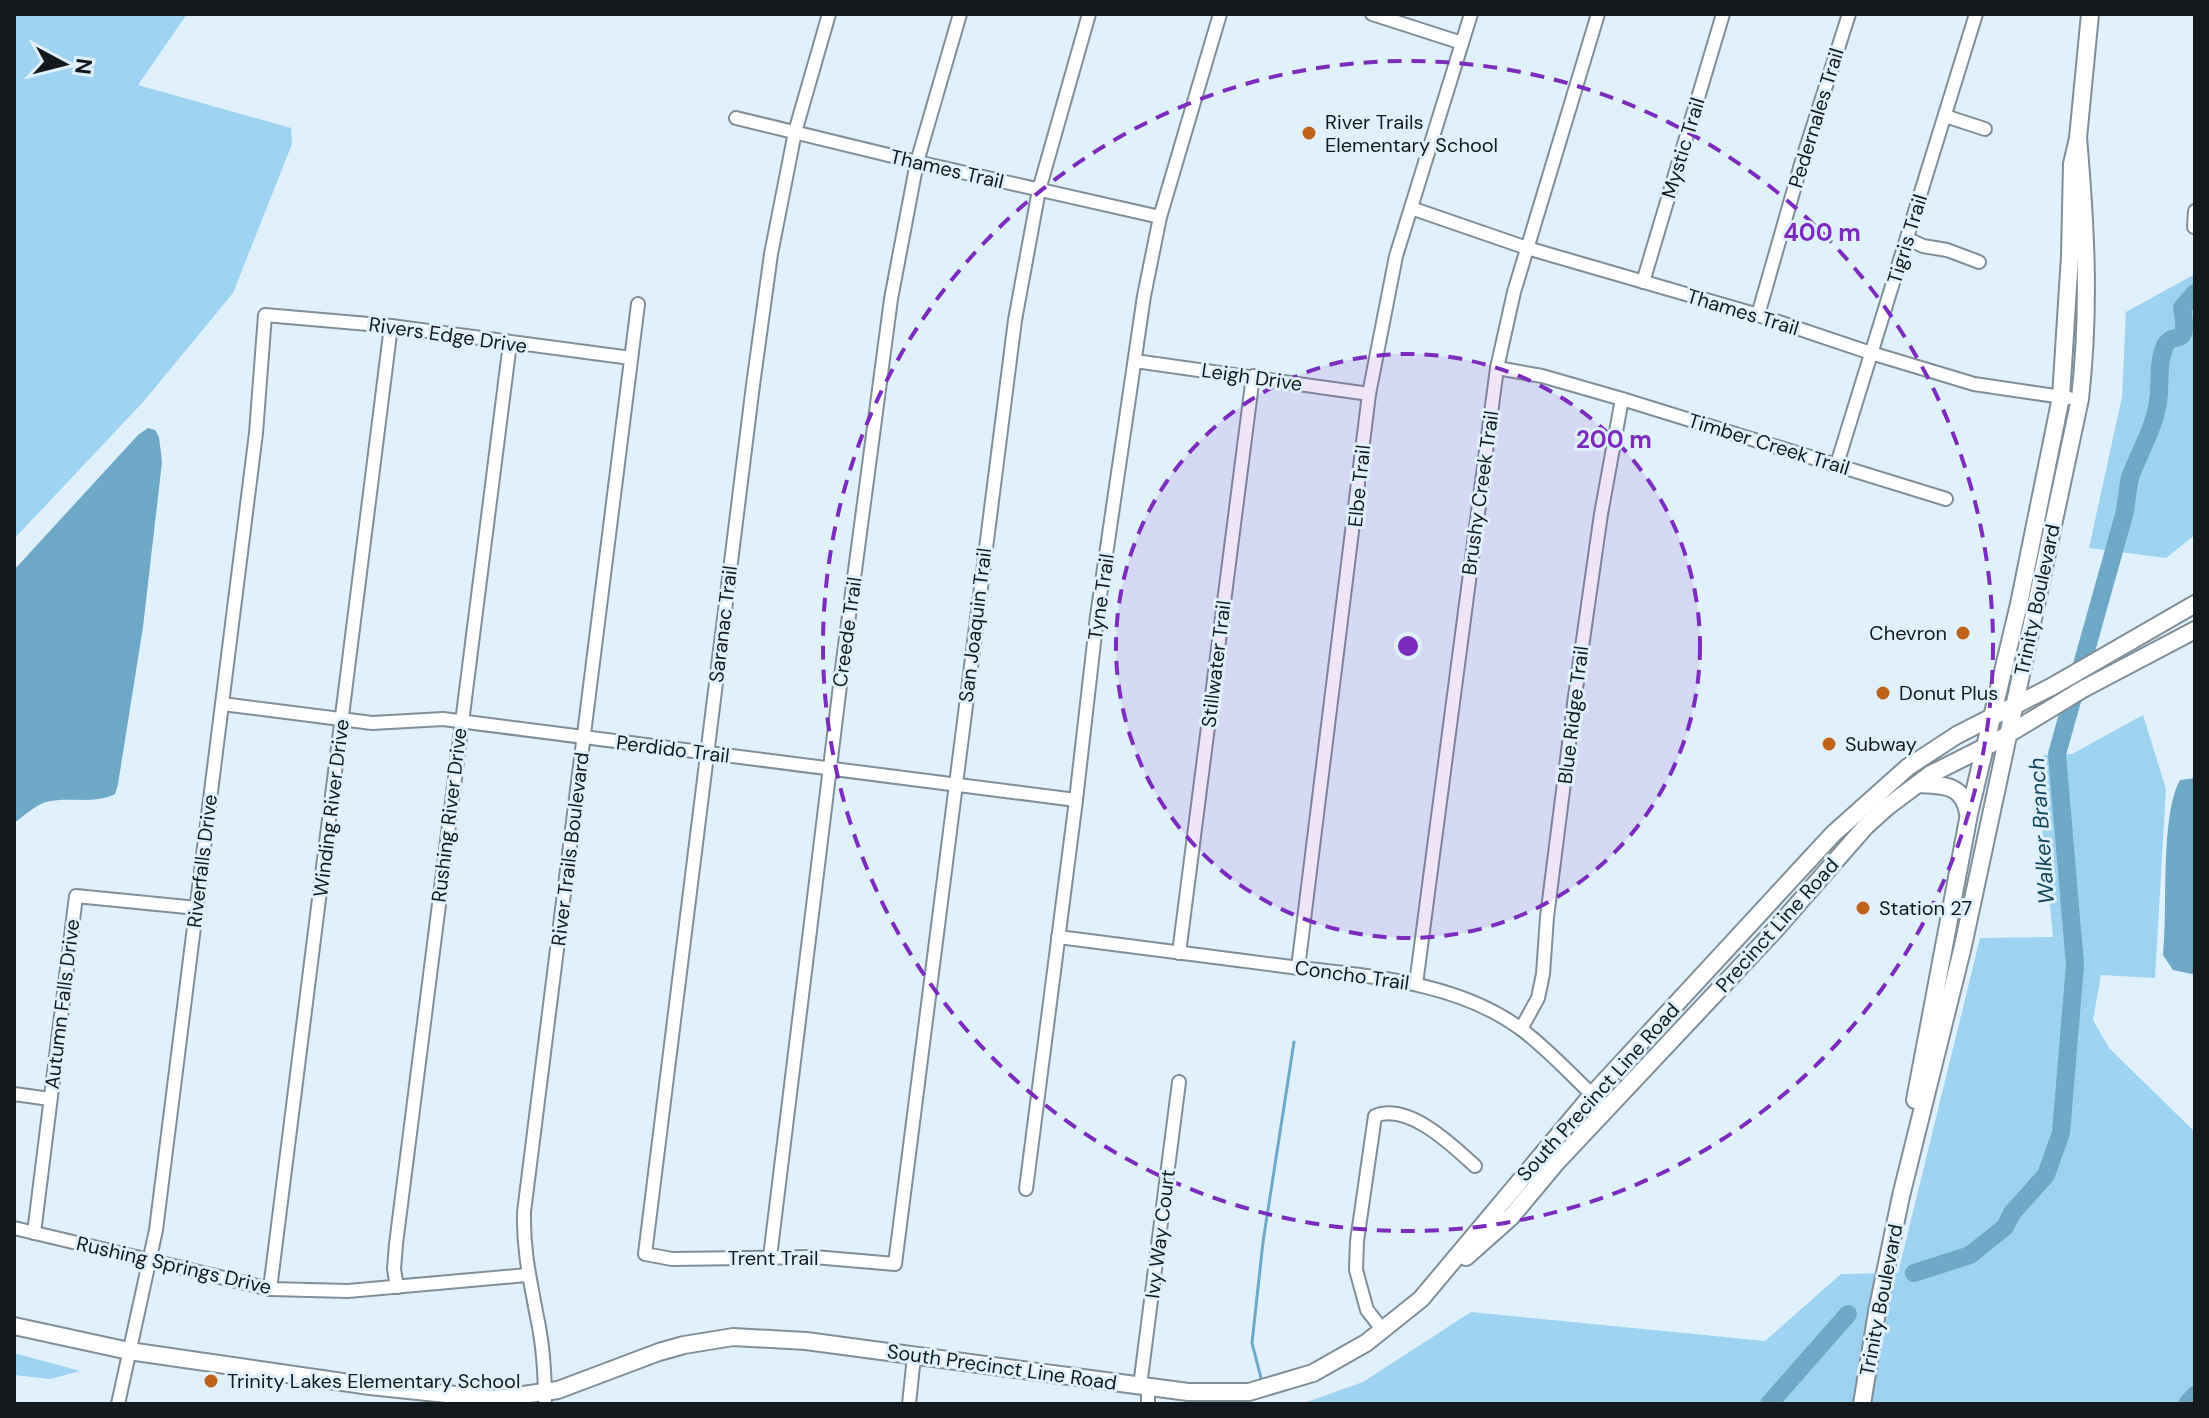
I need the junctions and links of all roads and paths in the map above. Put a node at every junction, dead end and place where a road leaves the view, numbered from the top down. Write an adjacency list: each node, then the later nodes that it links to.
1 (829, 14): 16 (street, Saranac Trail)
2 (960, 14): 18 (street, Creede Trail)
3 (1089, 14): 19 (street, San Joaquin Trail)
4 (1220, 14): 22 (street, Tyne Trail)
5 (1372, 14): 12 (street)
6 (1471, 14): 12 (street, Elbe Trail)
7 (1598, 14): 25 (street, Brushy Creek Trail)
8 (1723, 14): 27 (street, Mystic Trail)
9 (1849, 14): 30 (street, Pedernales Trail)
10 (1976, 14): 13 (street, Tigris Trail)
11 (2090, 14): 17 (main road, Trinity Boulevard)
12 (1462, 43): 20 (street, Elbe Trail)
13 (1945, 116): 15 (street); 24 (street, Tigris Trail)
14 (736, 118): 16 (street, Thames Trail)
15 (1985, 129)
16 (795, 132): 18 (street, Thames Trail); 54 (street, Saranac Trail)
17 (2078, 138): 39 (main road, Trinity Boulevard); 41 (main road, Trinity Boulevard)
18 (917, 162): 19 (street, Thames Trail); 55 (street, Creede Trail)
19 (1039, 190): 22 (street, Thames Trail); 56 (street, San Joaquin Trail)
20 (1411, 208): 25 (street, Thames Trail); 38 (street, Elbe Trail)
21 (2195, 211): 23 (street)
22 (1160, 217): 35 (street, Tyne Trail)
23 (2194, 227)
24 (1908, 239): 26 (street); 33 (street, Tigris Trail)
25 (1527, 248): 27 (street, Thames Trail); 36 (street, Brushy Creek Trail)
26 (1979, 262)
27 (1643, 282): 30 (street, Thames Trail)
28 (638, 304): 34 (street, River Trails Boulevard)
29 (265, 315): 31 (street, Rivers Edge Drive); 46 (street, Riverfalls Drive)
30 (1758, 315): 33 (street, Thames Trail)
31 (391, 326): 32 (street, Rivers Edge Drive); 49 (street, Winding River Drive)
32 (510, 343): 34 (street, Rivers Edge Drive); 50 (street, Rushing River Drive)
33 (1871, 353): 39 (street, Thames Trail); 42 (street, Tigris Trail)
34 (631, 358): 52 (street, River Trails Boulevard)
35 (1135, 361): 37 (street, Leigh Drive); 58 (street, Tyne Trail)
36 (1497, 368): 40 (street, Timber Creek Trail); 67 (street, Brushy Creek Trail)
37 (1253, 376): 38 (street, Leigh Drive); 65 (street, Stillwater Trail)
38 (1369, 394): 66 (street, Elbe Trail)
39 (2061, 397): 41 (street, Thames Trail); 48 (main road, Trinity Boulevard)
40 (1622, 399): 42 (street, Timber Creek Trail); 69 (street, Blue Ridge Trail)
41 (2080, 399): 47 (main road, Trinity Boulevard)
42 (1837, 464): 43 (street, Timber Creek Trail)
43 (1946, 499)
44 (2195, 604): 47 (main road)
45 (2195, 630): 51 (main road, Precinct Line Road)
46 (222, 704): 49 (street, Perdido Trail); 63 (street, Riverfalls Drive)
47 (2015, 705): 48 (main road, South Precinct Line Road); 51 (main road, Trinity Boulevard)
48 (1991, 719): 53 (main road, Trinity Boulevard); 60 (main road, South Precinct Line Road)
49 (341, 720): 50 (street, Perdido Trail); 86 (street, Winding River Drive)
50 (461, 722): 52 (street, Perdido Trail); 85 (street, Rushing River Drive)
51 (2007, 733): 53 (main road, Precinct Line Road); 77 (main road, Trinity Boulevard)
52 (584, 738): 54 (street, Perdido Trail); 84 (street, River Trails Boulevard)
53 (1983, 749): 57 (main road, Precinct Line Road); 59 (main road, Trinity Boulevard)
54 (707, 754): 55 (street, Perdido Trail); 80 (street, Saranac Trail)
55 (830, 769): 56 (street, Perdido Trail); 82 (street, Creede Trail)
56 (955, 784): 58 (street, Perdido Trail); 81 (street, San Joaquin Trail)
57 (1918, 784): 59 (main road); 61 (main road, Precinct Line Road)
58 (1076, 800): 64 (street, Tyne Trail)
59 (1969, 814): 77 (main road, Trinity Boulevard)
60 (1797, 873): 61 (main road); 62 (main road, South Precinct Line Road)
61 (1811, 890): 68 (main road, Precinct Line Road)
62 (1773, 900): 68 (main road); 72 (main road, South Precinct Line Road)
63 (197, 908): 73 (street, Autumn Falls Drive); 83 (street, Riverfalls Drive)
64 (1058, 937): 65 (street, Concho Trail); 76 (street, Tyne Trail)
65 (1179, 953): 66 (street, Concho Trail)
66 (1298, 968): 67 (street, Concho Trail)
67 (1416, 984): 69 (street, Concho Trail)
68 (1689, 1022): 74 (main road, Precinct Line Road)
69 (1521, 1029): 72 (street, Concho Trail)
70 (1179, 1082): 92 (street, Ivy Way Court)
71 (14, 1094): 73 (street)
72 (1592, 1095): 74 (street, Concho Trail); 87 (main road, South Precinct Line Road)
73 (50, 1099): 79 (street, Autumn Falls Drive)
74 (1607, 1108): 87 (main road, Precinct Line Road)
75 (1475, 1166): 89 (street)
76 (1026, 1189)
77 (1901, 1196): 96 (main road, Trinity Boulevard)
78 (14, 1228): 79 (street, Rushing Springs Drive)
79 (34, 1233): 83 (street, Rushing Springs Drive)
80 (646, 1240): 82 (street, Trent Trail)
81 (897, 1244): 82 (street, Trent Trail)
82 (770, 1257)
83 (149, 1262): 86 (street, Rushing Springs Drive); 90 (street, Riverfalls Drive)
84 (527, 1275): 85 (street, Rushing Springs Drive); 93 (street, River Trails Boulevard)
85 (397, 1287): 86 (street, Rushing Springs Drive)
86 (270, 1289)
87 (1421, 1299): 89 (main road, South Precinct Line Road)
88 (14, 1326): 90 (main road, South Precinct Line Road)
89 (1382, 1329): 92 (main road, South Precinct Line Road)
90 (129, 1351): 93 (main road, South Precinct Line Road); 94 (street, Riverfalls Drive)
91 (914, 1356): 92 (main road, South Precinct Line Road); 93 (main road, South Precinct Line Road); 95 (street)
92 (1145, 1392)
93 (545, 1398)
94 (118, 1404)
95 (909, 1404)
96 (1862, 1404)

